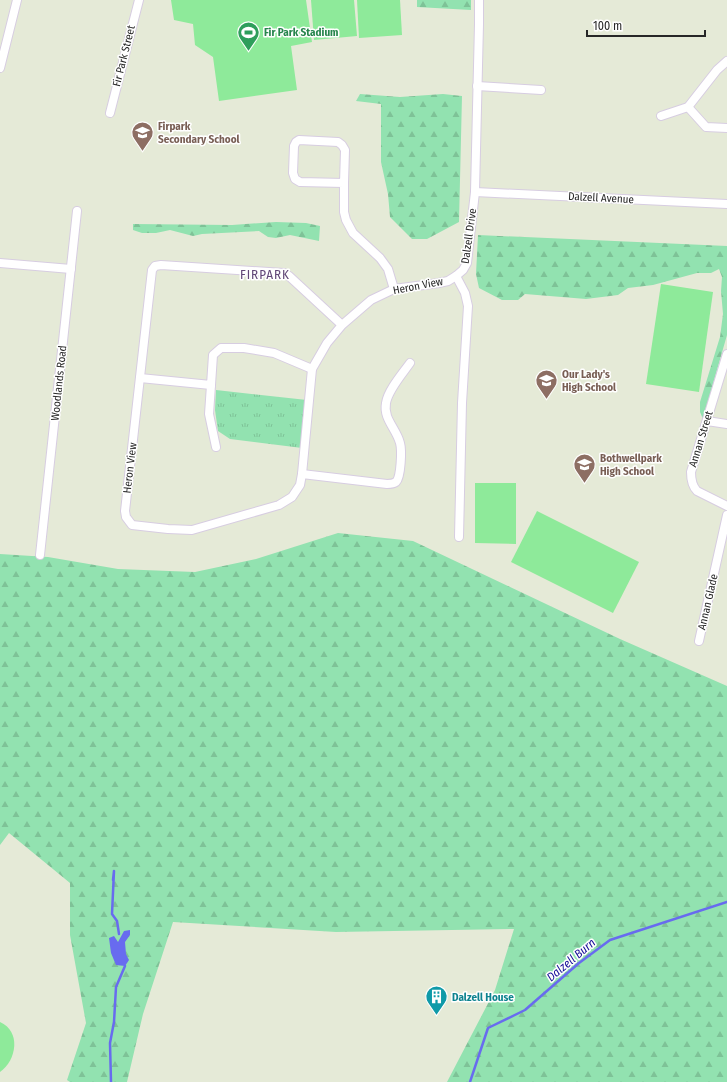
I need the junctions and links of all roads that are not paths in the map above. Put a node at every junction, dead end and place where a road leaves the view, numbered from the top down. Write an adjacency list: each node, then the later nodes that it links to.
1 (17, 0): 5 (street)
2 (139, 0): 9 (street, Fir Park Street)
3 (479, 0): 6 (street, Dalzell Drive)
4 (727, 61): 8 (street)
5 (0, 68)
6 (477, 86): 7 (street); 13 (street, Dalzell Drive)
7 (541, 90)
8 (688, 107): 10 (street); 11 (street)
9 (110, 113)
10 (661, 116)
11 (727, 128)
12 (344, 183): 12 (street); 19 (street)
13 (475, 192): 14 (street, Dalzell Avenue); 18 (street, Dalzell Drive)
14 (727, 204)
15 (77, 211): 17 (street, Woodlands Road)
16 (0, 263): 17 (street)
17 (71, 269): 33 (street, Woodlands Road)
18 (456, 276): 19 (street, Heron View); 32 (street, Dalzell Drive)
19 (394, 289): 20 (street, Heron View)
20 (342, 325): 23 (street, Heron View); 24 (street, Heron View)
21 (727, 354): 26 (street, Annan Street)
22 (410, 363): 29 (street)
23 (312, 369): 25 (street); 29 (street, Heron View)
24 (140, 378): 25 (street); 29 (street, Heron View)
25 (211, 385): 28 (street)
26 (707, 421): 27 (street); 30 (street, Annan Street)
27 (727, 424)
28 (216, 447)
29 (302, 474)
30 (727, 506)
31 (727, 515): 34 (street, Annan Glade)
32 (459, 537)
33 (40, 555)
34 (699, 641)

